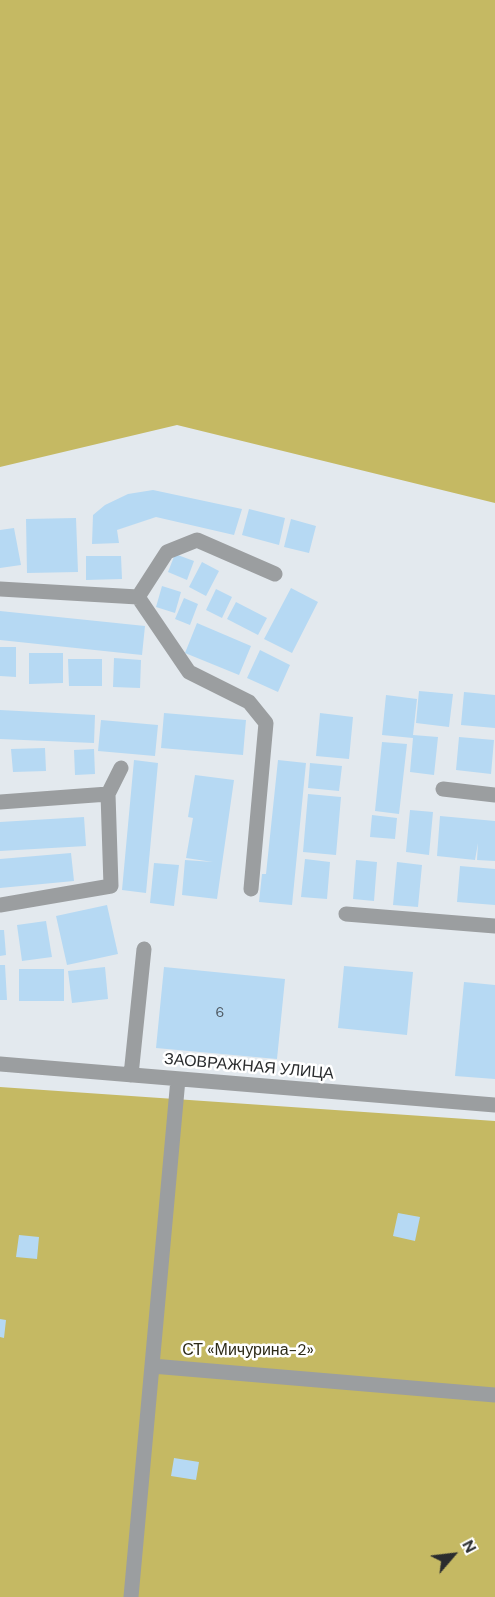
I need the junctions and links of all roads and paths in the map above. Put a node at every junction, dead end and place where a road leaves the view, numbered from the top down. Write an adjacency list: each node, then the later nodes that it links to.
1 (275, 574): 3 (street)
2 (0, 589): 3 (street)
3 (138, 597): 9 (street)
4 (121, 768): 6 (street)
5 (443, 789): 7 (street)
6 (108, 794): 8 (street); 10 (street)
7 (495, 795)
8 (0, 802)
9 (251, 889)
10 (0, 905)
11 (346, 914): 12 (street)
12 (495, 926)
13 (144, 949): 15 (street)
14 (0, 1064): 15 (street, ЗАОВРАЖНАЯ УЛИЦА)
15 (131, 1075): 16 (street, ЗАОВРАЖНАЯ УЛИЦА)
16 (178, 1079): 17 (street, ЗАОВРАЖНАЯ УЛИЦА); 18 (street)
17 (495, 1105)
18 (152, 1366): 19 (street); 20 (street)
19 (495, 1395)
20 (131, 1597)

